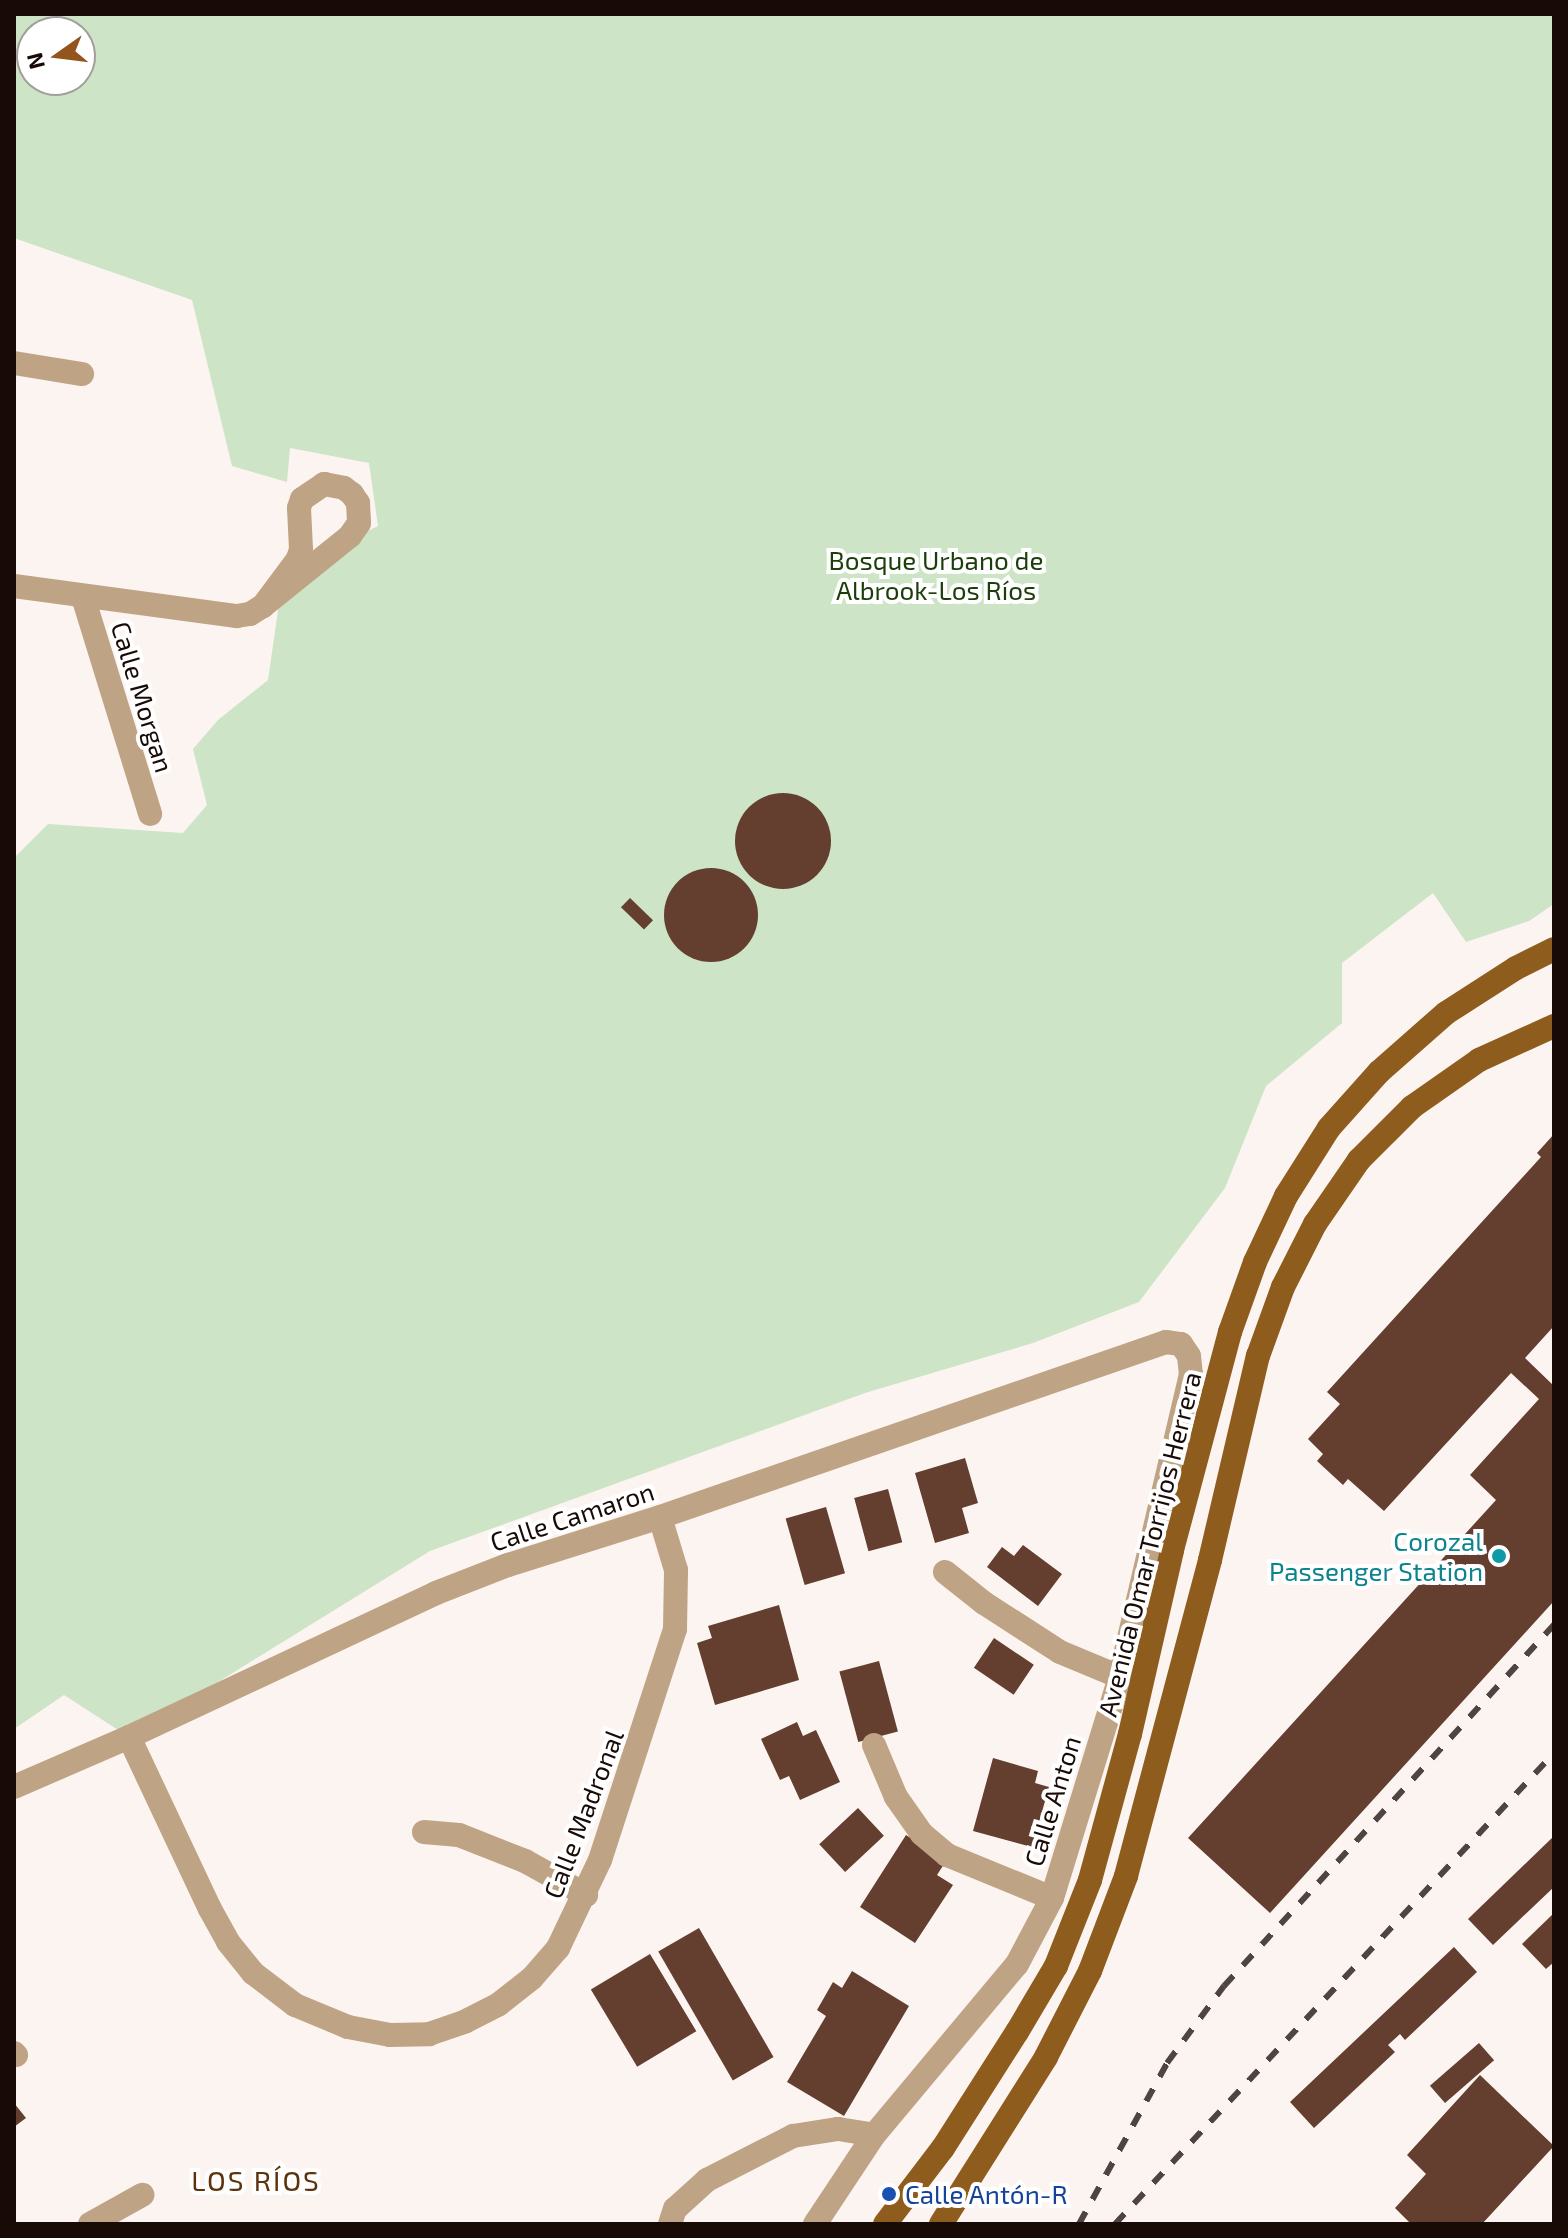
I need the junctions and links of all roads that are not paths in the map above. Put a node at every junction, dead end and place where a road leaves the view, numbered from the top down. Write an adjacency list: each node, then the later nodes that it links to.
1 (14, 363): 2 (street)
2 (82, 374)
3 (14, 586): 4 (street)
4 (83, 597): 5 (street); 6 (street, Calle Morgan)
5 (263, 606): 5 (street)
6 (150, 814)
7 (1554, 949): 24 (main road, Avenida Omar Torrijos Herrera)
8 (1554, 1026): 25 (main road)
9 (1166, 1342): 10 (street, Calle Camaron); 12 (street, Calle Anton)
10 (660, 1517): 13 (street, Calle Camaron); 17 (street, Calle Madronal)
11 (945, 1572): 12 (street)
12 (1120, 1677): 18 (street, Calle Anton)
13 (129, 1737): 15 (street, Calle Camaron); 17 (street, Calle Madronal)
14 (874, 1745): 18 (street)
15 (14, 1787)
16 (424, 1832): 17 (street)
17 (586, 1895)
18 (1052, 1898): 19 (street, Calle Anton)
19 (874, 2135): 22 (street); 23 (street, Calle Anton)
20 (142, 2195): 21 (street)
21 (90, 2224)
22 (670, 2224)
23 (815, 2224)
24 (885, 2224)
25 (941, 2224)

